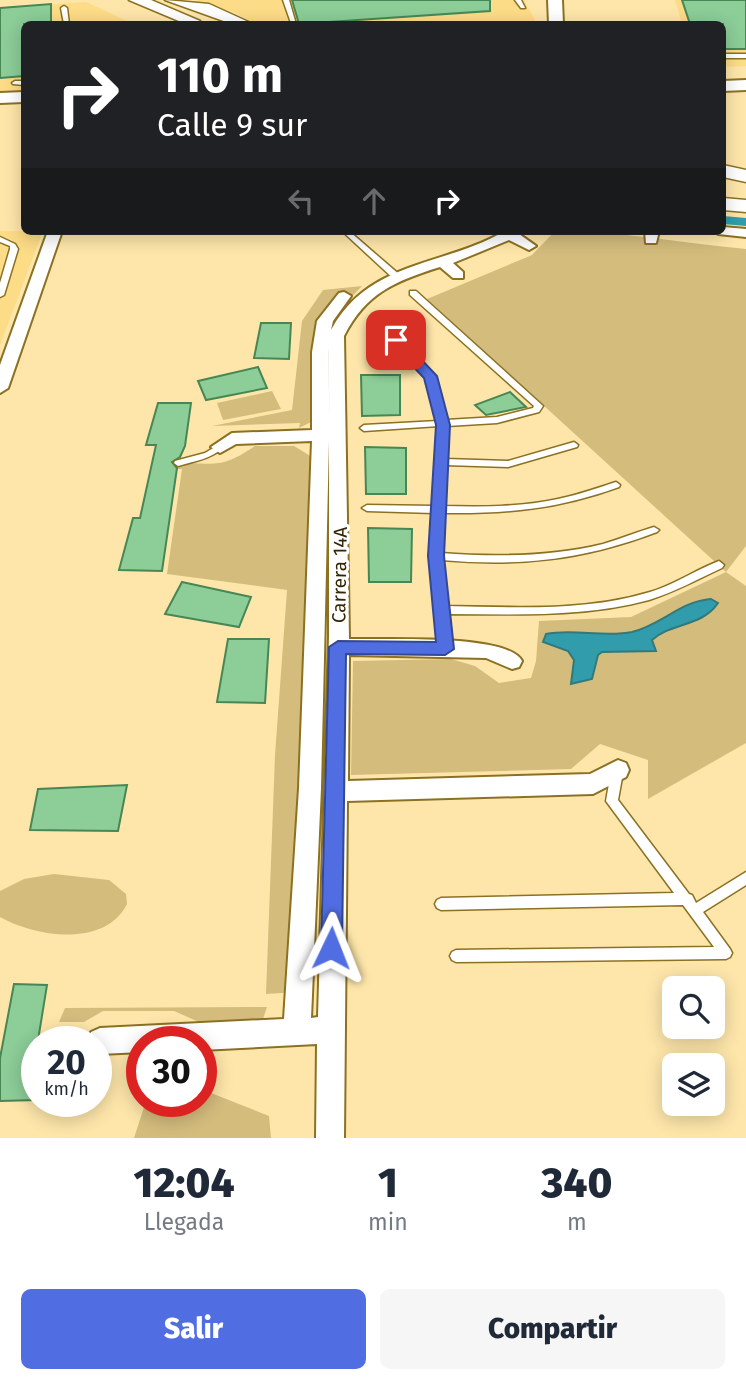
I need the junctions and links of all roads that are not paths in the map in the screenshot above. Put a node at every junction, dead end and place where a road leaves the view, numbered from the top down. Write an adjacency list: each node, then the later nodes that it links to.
1 (136, 0): 12 (main road); 13 (main road)
2 (165, 0): 14 (main road)
3 (173, 0): 15 (main road)
4 (286, 0): 16 (lane)
5 (518, 0): 8 (lane)
6 (548, 0): 10 (street)
7 (555, 0): 10 (street)
8 (523, 7)
9 (64, 8): 11 (lane)
10 (552, 20)
11 (66, 21)
12 (177, 21)
13 (192, 21)
14 (218, 21)
15 (238, 21)
16 (292, 21)
17 (726, 56): 18 (lane)
18 (746, 56)
19 (15, 83): 20 (lane)
20 (21, 83)
21 (746, 85): 22 (main road)
22 (726, 86)
23 (21, 100): 24 (main road)
24 (0, 101)
25 (726, 172): 26 (main road)
26 (746, 176)
27 (726, 193): 28 (main road)
28 (746, 196)
29 (726, 205): 30 (main road)
30 (746, 209): 31 (main road)
31 (726, 210)
32 (726, 231): 33 (street)
33 (746, 233)
34 (54, 235): 47 (street)
35 (349, 235): 42 (lane)
36 (497, 235): 42 (street, Carrera 14A)
37 (498, 235): 41 (street, Carrera 14A)
38 (510, 235): 40 (street)
39 (0, 239): 45 (lane)
40 (530, 246)
41 (440, 261): 42 (street, Carrera 14A); 43 (street)
42 (393, 274): 50 (street, Carrera 14A)
43 (457, 275)
44 (413, 293): 48 (lane)
45 (0, 295)
46 (411, 356): 46 (lane); 48 (lane)
47 (0, 388)
48 (443, 425): 49 (lane); 53 (lane)
49 (365, 428)
50 (329, 435): 52 (street); 62 (street, Carrera 14A); 72 (street, Carrera 14A)
51 (574, 445): 53 (lane)
52 (220, 447): 54 (lane)
53 (441, 462): 57 (lane)
54 (178, 463)
55 (616, 485): 57 (lane)
56 (367, 508): 57 (lane)
57 (440, 509): 59 (lane)
58 (654, 530): 59 (lane)
59 (436, 556): 61 (lane)
60 (719, 565): 61 (lane)
61 (440, 610): 63 (lane)
62 (338, 647): 63 (street); 66 (street, Carrera 14A)
63 (445, 649): 64 (street)
64 (512, 661)
65 (618, 770): 66 (street); 69 (lane)
66 (335, 791): 71 (street, Carrera 14A)
67 (746, 878): 69 (lane)
68 (441, 904): 69 (lane)
69 (692, 904): 70 (lane)
70 (456, 956)
71 (330, 1030): 72 (street); 74 (street, Carrera 14A)
72 (297, 1031): 73 (street)
73 (112, 1040)
74 (330, 1138)

